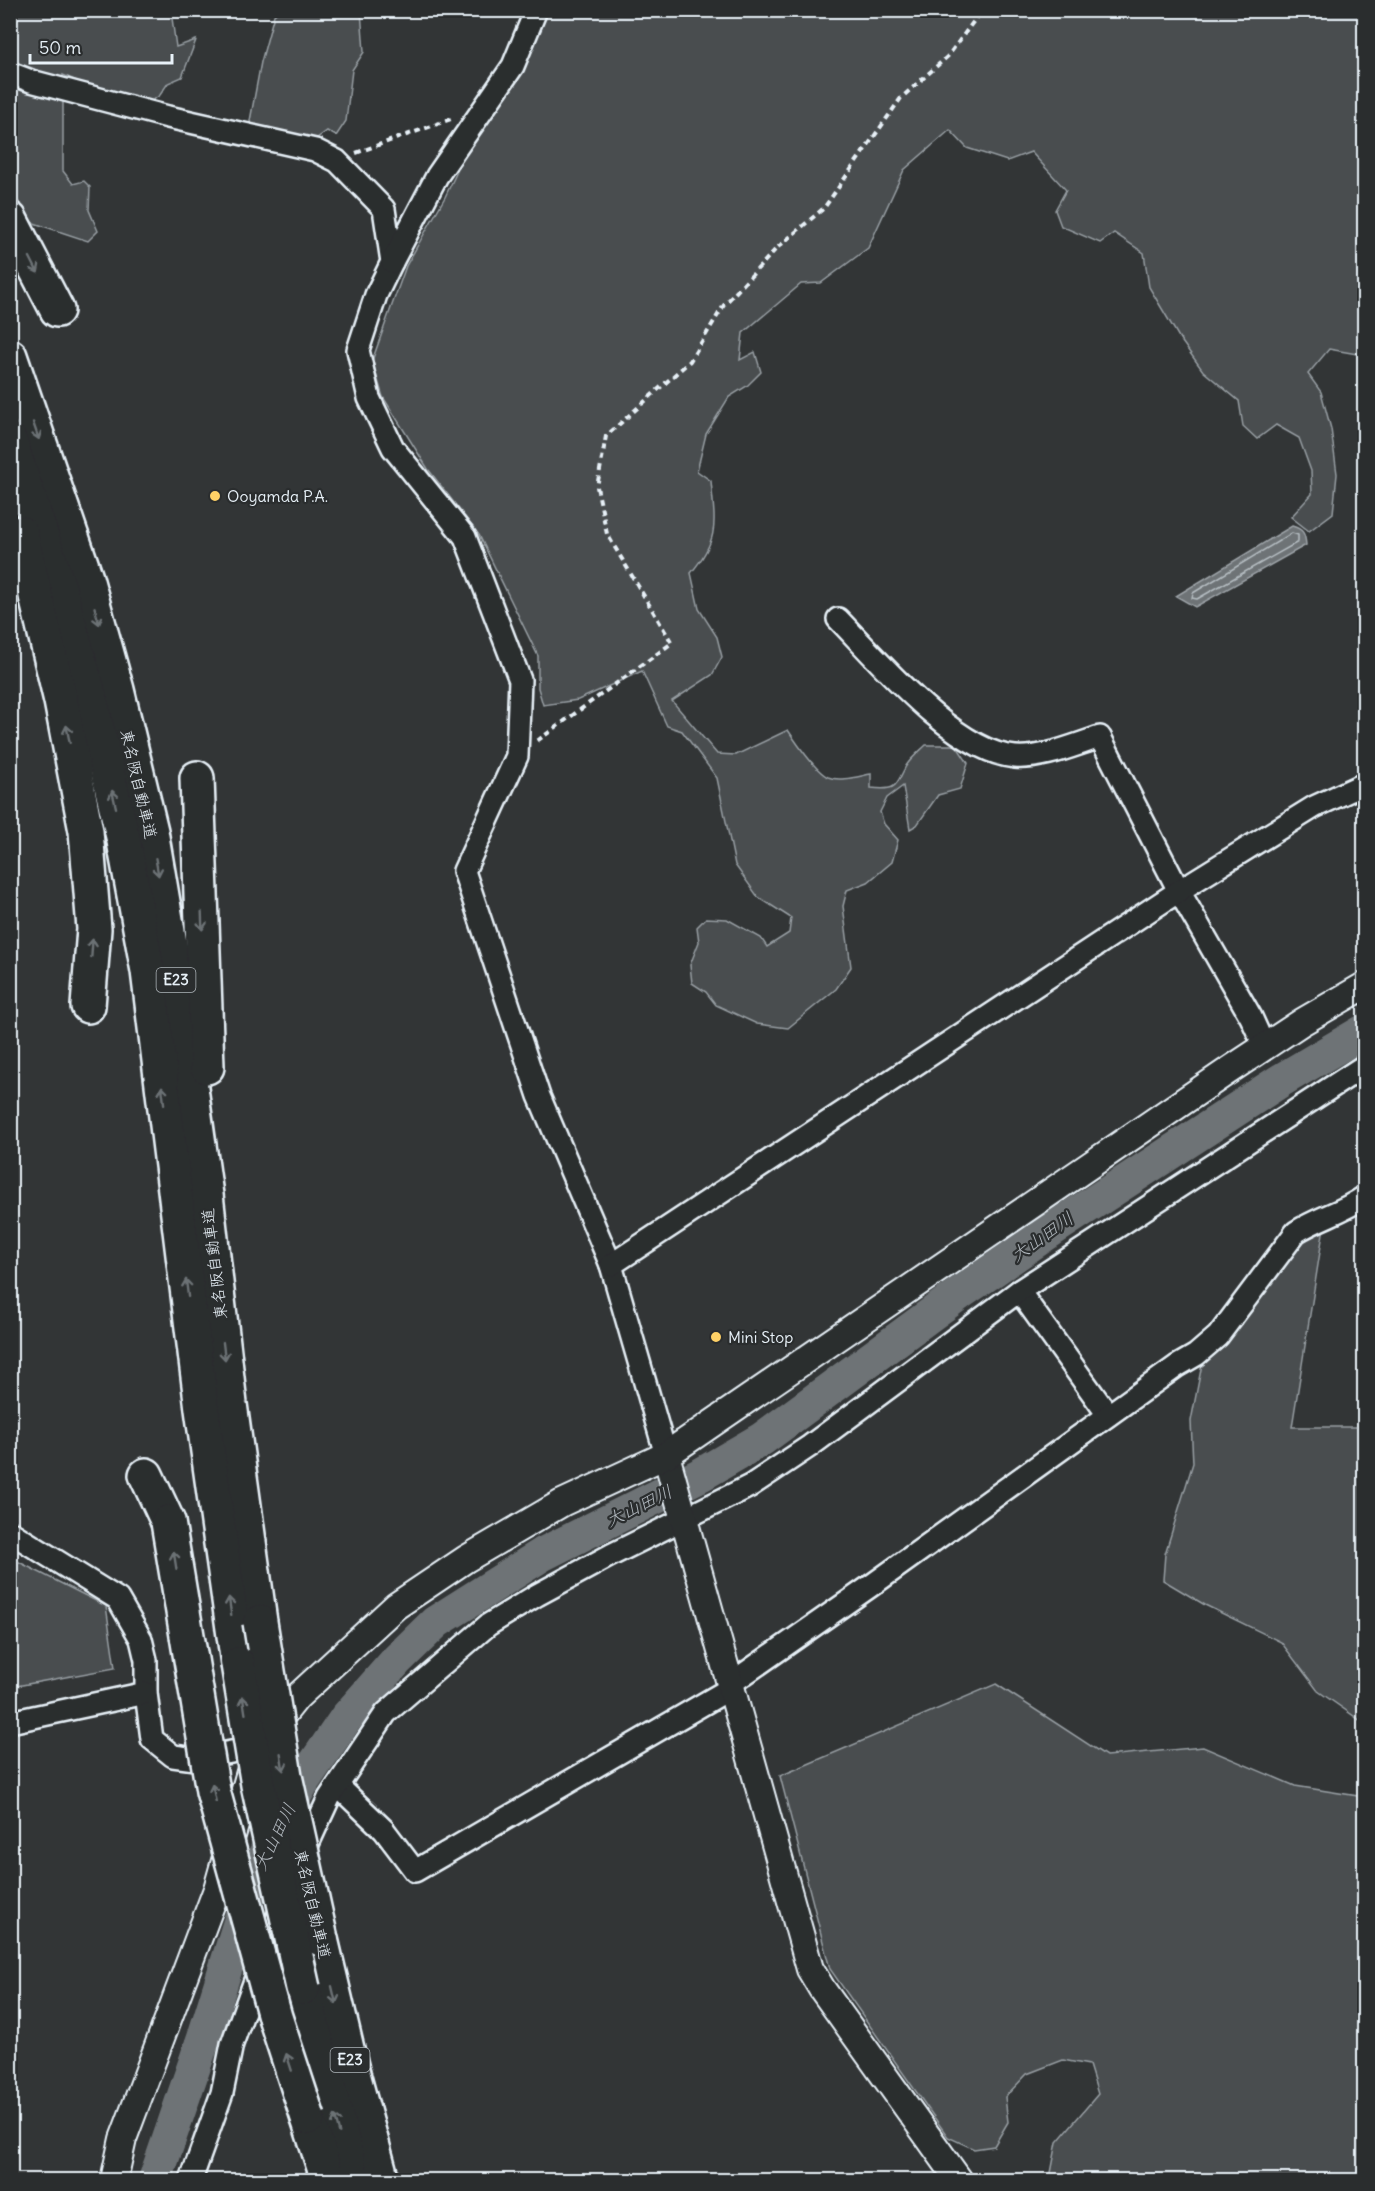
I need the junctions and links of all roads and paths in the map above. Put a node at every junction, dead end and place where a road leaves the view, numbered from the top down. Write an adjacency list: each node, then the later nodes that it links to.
1 (536, 10): 7 (street)
2 (982, 10): 13 (path)
3 (10, 73): 5 (street)
4 (458, 116): 5 (path)
5 (337, 161): 7 (street)
6 (10, 219): 8 (highway, one-way to 8)
7 (392, 262): 13 (street)
8 (57, 310)
9 (10, 356): 21 (highway, 東名阪自動車道 / E23, one-way to 21)
10 (10, 440): 38 (highway, 東名阪自動車道 / E23, one-way to 10, bridge)
11 (10, 489): 18 (highway, one-way to 11)
12 (838, 619): 16 (street)
13 (517, 756): 23 (street)
14 (197, 778): 21 (highway, one-way to 21)
15 (1365, 784): 16 (street)
16 (1179, 891): 19 (street); 23 (street)
17 (1365, 986): 19 (street)
18 (88, 1006)
19 (1264, 1048): 26 (street)
20 (1365, 1066): 24 (street)
21 (206, 1195): 39 (highway, 東名阪自動車道 / E23, one-way to 39, bridge)
22 (1365, 1197): 25 (street)
23 (611, 1265): 26 (street)
24 (1019, 1291): 25 (street); 28 (street)
25 (1108, 1415): 30 (street)
26 (667, 1458): 28 (street); 33 (street)
27 (146, 1475): 37 (highway, one-way to 27, bridge)
28 (684, 1515): 30 (street); 34 (street)
29 (10, 1532): 31 (street)
30 (730, 1686): 34 (street); 40 (street)
31 (146, 1693): 32 (street); 33 (street)
32 (10, 1722)
33 (257, 1748): 35 (street)
34 (338, 1786): 36 (street)
35 (114, 2181)
36 (191, 2181)
37 (328, 2181)
38 (352, 2181)
39 (382, 2181)
40 (959, 2181)

